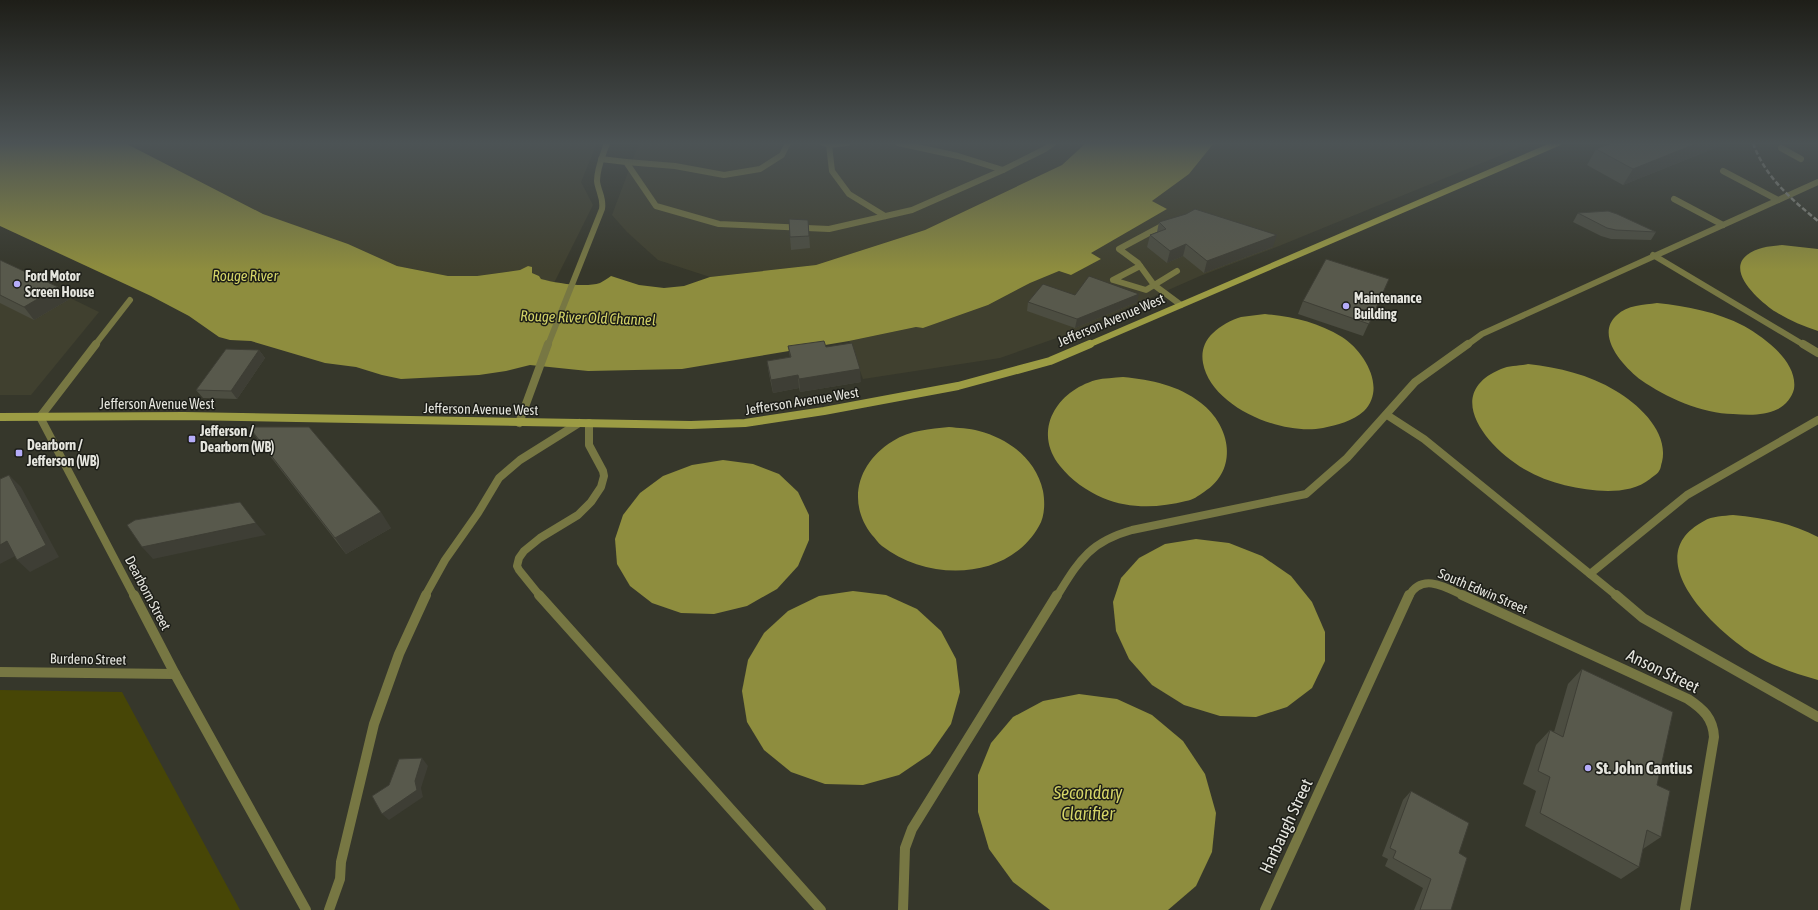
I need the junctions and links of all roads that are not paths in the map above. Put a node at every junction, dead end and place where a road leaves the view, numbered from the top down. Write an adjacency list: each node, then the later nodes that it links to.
1 (598, 185): 24 (street)
2 (642, 185): 10 (street)
3 (843, 185): 10 (street)
4 (968, 185): 10 (street)
5 (1459, 185): 18 (main road, Jefferson Avenue West)
6 (1750, 185): 9 (street)
7 (1810, 185): 9 (street)
8 (1674, 199): 12 (street)
9 (1778, 200): 12 (street)
10 (885, 216)
11 (1175, 223): 14 (street)
12 (1723, 225): 13 (street)
13 (1654, 256): 19 (street); 20 (street)
14 (1140, 266): 16 (street); 16 (street)
15 (1177, 271): 16 (street)
16 (1154, 285): 18 (street)
17 (130, 300): 22 (street)
18 (1180, 305): 25 (main road, Jefferson Avenue West)
19 (1818, 353)
20 (1386, 415): 26 (street); 35 (street)
21 (0, 417): 22 (main road, Jefferson Avenue West)
22 (40, 417): 24 (main road, Jefferson Avenue West); 29 (street, Dearborn Street)
23 (1818, 420): 26 (street)
24 (519, 422): 25 (main road, Jefferson Avenue West)
25 (584, 423): 33 (street); 34 (street)
26 (1590, 574): 30 (street)
27 (1600, 658): 31 (street, South Edwin Street); 37 (street, Anson Street)
28 (0, 672): 29 (street, Burdeno Street)
29 (175, 674): 32 (street, Dearborn Street)
30 (1818, 717)
31 (1336, 755): 36 (street, Harbaugh Street)
32 (306, 910)
33 (329, 910)
34 (821, 910)
35 (903, 910)
36 (1265, 910)
37 (1685, 910)

